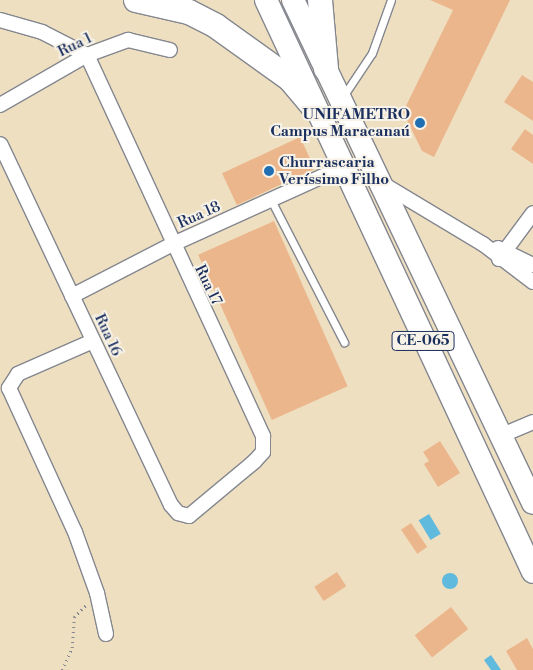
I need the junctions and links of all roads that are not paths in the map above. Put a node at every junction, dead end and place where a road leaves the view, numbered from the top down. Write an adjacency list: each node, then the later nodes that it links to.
1 (136, 0): 12 (highway)
2 (266, 0): 12 (main road, CE-065)
3 (293, 0): 9 (main road, CE-065)
4 (320, 0): 9 (highway)
5 (391, 0): 10 (lane)
6 (0, 20): 8 (street)
7 (170, 50): 8 (street, Rua 1)
8 (87, 56): 11 (street, Rua 1); 18 (street, Rua 17)
9 (326, 69): 10 (main road, CE-065)
10 (341, 100): 15 (main road, CE-065)
11 (0, 105)
12 (315, 109): 14 (main road, CE-065)
13 (0, 144): 22 (street, Rua 16)
14 (341, 168): 16 (street, Rua 18); 29 (main road, CE-065)
15 (380, 183): 19 (street); 26 (main road, CE-065)
16 (271, 200): 18 (street, Rua 18); 24 (lane)
17 (533, 213): 19 (street)
18 (171, 245): 22 (street, Rua 18); 28 (street, Rua 17)
19 (502, 254): 20 (street); 21 (street)
20 (533, 265)
21 (533, 282)
22 (72, 296): 23 (street, Rua 16)
23 (93, 341): 28 (street, Rua 16); 30 (street)
24 (344, 342)
25 (533, 422): 26 (street)
26 (500, 436): 27 (main road, CE-065)
27 (533, 503)
28 (201, 506)
29 (533, 572)
30 (106, 634)

